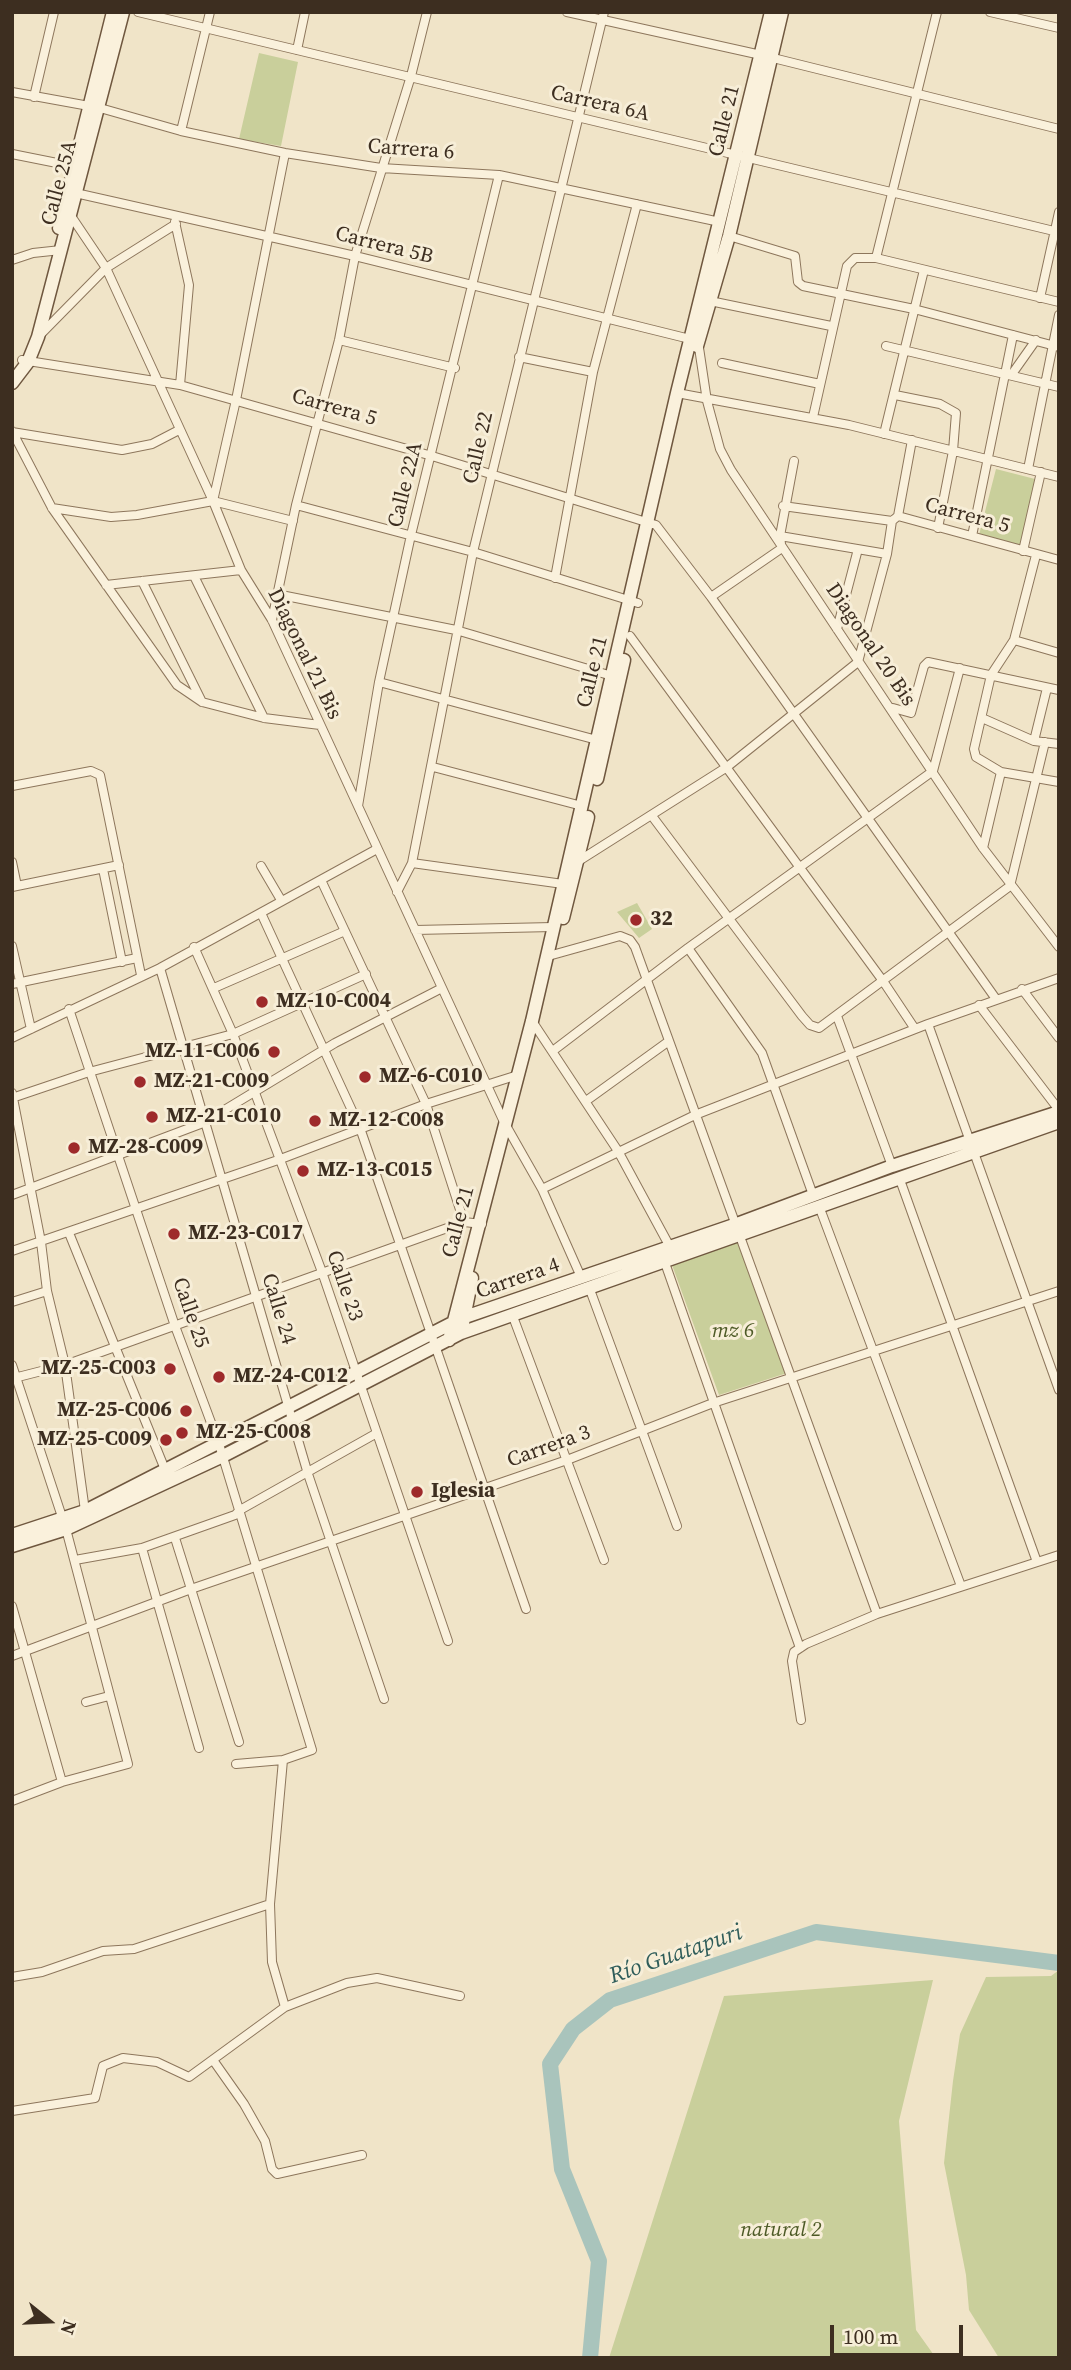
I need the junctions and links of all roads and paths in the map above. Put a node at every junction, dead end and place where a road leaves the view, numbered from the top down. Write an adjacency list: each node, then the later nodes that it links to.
1 (54, 12): 21 (street)
2 (113, 12): 22 (main road, Calle 25A)
3 (123, 12): 22 (main road, Calle 25A)
4 (138, 12): 15 (street, Carrera 6A)
5 (211, 12): 15 (street)
6 (305, 12): 16 (street)
7 (427, 12): 18 (street)
8 (568, 12): 13 (street)
9 (771, 12): 17 (main road, Calle 21)
10 (782, 12): 17 (main road, Calle 21)
11 (937, 12): 20 (street)
12 (990, 12): 14 (street)
13 (603, 17): 17 (street); 23 (street, Calle 22)
14 (1059, 28)
15 (206, 30): 16 (street, Carrera 6A); 25 (street)
16 (297, 50): 18 (street, Carrera 6A)
17 (766, 56): 20 (street); 28 (main road, Calle 21)
18 (411, 76): 23 (street, Carrera 6A); 30 (street)
19 (12, 92): 21 (street, Carrera 6)
20 (917, 95): 24 (street); 34 (street)
21 (34, 97): 22 (street, Carrera 6)
22 (95, 107): 25 (street, Carrera 6); 29 (main road, Calle 25A)
23 (579, 118): 28 (street, Carrera 6A); 32 (street, Calle 22)
24 (1059, 129)
25 (181, 131): 26 (street, Carrera 6)
26 (285, 153): 30 (street, Carrera 6); 41 (street)
27 (12, 154): 29 (street)
28 (742, 155): 34 (street, Carrera 6A); 39 (main road, Calle 21); 42 (main road, Calle 21)
29 (79, 167): 33 (main road, Calle 25A)
30 (381, 167): 31 (street, Carrera 6); 45 (street)
31 (499, 175): 32 (street, Carrera 6); 50 (street, Calle 22A)
32 (561, 187): 35 (street, Carrera 6); 53 (street, Calle 22)
33 (72, 193): 37 (main road, Calle 25A); 38 (street, Carrera 5B)
34 (893, 194): 40 (street, Carrera 6A); 46 (street)
35 (637, 204): 39 (street, Carrera 6); 58 (street)
36 (1059, 212): 40 (street)
37 (67, 213): 44 (main road, Calle 25A); 48 (street, Diagonal 21 Bis)
38 (175, 220): 41 (street, Carrera 5B); 48 (street); 79 (street)
39 (720, 222): 63 (main road, Calle 21)
40 (1054, 231): 43 (street)
41 (266, 236): 45 (street, Carrera 5B); 83 (street)
42 (729, 236): 51 (street); 54 (main road, Calle 21)
43 (1055, 247): 52 (street)
44 (57, 250): 47 (street); 61 (main road, Calle 25A); 69 (main road, Calle 25A)
45 (355, 256): 50 (street, Carrera 5B); 62 (street)
46 (876, 258): 49 (street); 51 (street)
47 (12, 260)
48 (106, 268): 61 (street); 75 (street, Diagonal 21 Bis)
49 (923, 270): 52 (street); 56 (street)
50 (473, 286): 53 (street, Carrera 5B); 71 (street, Calle 22A)
51 (840, 294): 56 (street); 59 (street)
52 (1040, 298): 55 (street)
53 (534, 301): 58 (street, Carrera 5B); 68 (street, Calle 22)
54 (710, 301): 59 (street); 63 (main road, Calle 21)
55 (1059, 302)
56 (914, 309): 60 (street); 67 (street)
57 (1059, 315): 66 (street)
58 (606, 318): 63 (street, Carrera 5B); 73 (street)
59 (831, 326): 78 (street)
60 (1013, 334): 64 (street); 74 (street)
61 (38, 337): 69 (main road, Calle 25A)
62 (340, 340): 71 (street); 86 (street)
63 (695, 340): 81 (main road, Calle 21); 84 (street, Diagonal 20 Bis)
64 (1036, 340): 66 (street); 74 (street)
65 (886, 346): 67 (street)
66 (1056, 346): 77 (street)
67 (904, 349): 74 (street); 82 (street)
68 (519, 357): 73 (street); 97 (street, Calle 22)
69 (25, 361): 72 (main road); 75 (street, Carrera 5); 76 (main road)
70 (722, 363): 78 (street)
71 (455, 368): 92 (street, Calle 22A)
72 (12, 370)
73 (593, 372): 99 (street)
74 (1009, 374): 77 (street); 93 (street)
75 (159, 381): 79 (street, Carrera 5); 87 (street, Diagonal 21 Bis)
76 (12, 383)
77 (1046, 383): 80 (street); 95 (street)
78 (820, 384): 85 (street)
79 (180, 385): 83 (street, Carrera 5)
80 (1059, 387)
81 (681, 394): 84 (street); 106 (main road, Calle 21)
82 (895, 395): 89 (street); 91 (street)
83 (236, 400): 86 (street, Carrera 5); 100 (street)
84 (707, 401): 85 (street); 111 (street, Diagonal 20 Bis)
85 (813, 417): 89 (street)
86 (318, 423): 92 (street, Carrera 5); 101 (street)
87 (179, 430): 88 (street); 100 (street, Diagonal 21 Bis)
88 (12, 432): 103 (street)
89 (884, 434): 90 (street)
90 (912, 440): 91 (street); 104 (street)
91 (953, 451): 93 (street); 107 (street)
92 (432, 456): 97 (street, Carrera 5); 108 (street, Calle 22A)
93 (989, 460): 95 (street); 109 (street)
94 (794, 461): 102 (street)
95 (1028, 469): 96 (street)
96 (1041, 472): 98 (street); 113 (street)
97 (491, 474): 99 (street, Carrera 5); 114 (street, Calle 22)
98 (1059, 477)
99 (570, 499): 106 (street, Carrera 5); 120 (street)
100 (213, 501): 103 (street); 105 (street); 118 (street, Diagonal 21 Bis)
101 (296, 506): 105 (street); 108 (street)
102 (783, 506): 104 (street, Carrera 5); 110 (street)
103 (52, 508): 122 (street)
104 (895, 519): 107 (street, Carrera 5); 115 (street)
105 (293, 521): 123 (street)
106 (653, 523): 124 (street); 125 (main road, Calle 21)
107 (938, 528): 109 (street, Carrera 5)
108 (411, 535): 114 (street); 126 (street, Calle 22A)
109 (972, 536): 113 (street, Carrera 5)
110 (780, 537): 111 (street); 112 (street)
111 (782, 548): 124 (street); 128 (street, Diagonal 20 Bis)
112 (858, 549): 115 (street); 128 (street)
113 (1023, 551): 116 (street, Carrera 5)
114 (473, 552): 120 (street); 129 (street, Calle 22)
115 (887, 554): 133 (street)
116 (1036, 555): 117 (street, Carrera 5); 131 (street)
117 (1059, 560)
118 (240, 570): 119 (street); 127 (street, Diagonal 21 Bis)
119 (194, 576): 121 (street); 144 (street)
120 (555, 578): 125 (street)
121 (142, 581): 122 (street); 141 (street)
122 (106, 585): 141 (street)
123 (276, 594): 126 (street); 127 (street)
124 (711, 597): 143 (street)
125 (635, 601): 130 (main road, Calle 21); 136 (main road, Calle 21)
126 (393, 617): 129 (street); 137 (street, Calle 22A)
127 (272, 620): 146 (street, Diagonal 21 Bis)
128 (837, 629): 133 (street, Diagonal 20 Bis)
129 (456, 630): 136 (street); 140 (street, Calle 22)
130 (630, 636): 152 (street); 166 (main road, Calle 21)
131 (1014, 640): 132 (street); 135 (street)
132 (1059, 653)
133 (858, 662): 142 (street, Diagonal 20 Bis); 143 (street)
134 (960, 667): 135 (street); 142 (street); 153 (street)
135 (991, 675): 138 (street); 145 (street)
136 (612, 676): 147 (main road, Calle 21)
137 (379, 682): 140 (street); 158 (street, Calle 22A)
138 (1047, 688): 139 (street); 148 (street)
139 (1059, 690)
140 (443, 699): 147 (street); 151 (street, Calle 22)
141 (202, 702): 144 (street)
142 (893, 708): 153 (street, Diagonal 20 Bis)
143 (794, 714): 152 (street); 161 (street)
144 (264, 718): 146 (street)
145 (982, 718): 148 (street); 154 (street)
146 (320, 725): 158 (street, Diagonal 21 Bis)
147 (597, 740): 159 (main road, Calle 21)
148 (1034, 741): 149 (street)
149 (1045, 742): 150 (street); 155 (street)
150 (1059, 744)
151 (433, 767): 159 (street); 165 (street, Calle 22)
152 (727, 767): 160 (street); 169 (street)
153 (933, 771): 161 (street); 162 (street, Diagonal 20 Bis)
154 (1001, 772): 155 (street); 162 (street)
155 (1037, 777): 156 (street); 174 (street)
156 (1059, 782)
157 (12, 786): 167 (street)
158 (358, 806): 163 (street, Diagonal 21 Bis)
159 (582, 806): 166 (main road, Calle 21)
160 (652, 816): 166 (street); 178 (street)
161 (869, 816): 169 (street); 182 (street)
162 (983, 848): 174 (street, Diagonal 20 Bis)
163 (377, 849): 171 (street); 175 (street, Diagonal 21 Bis)
164 (12, 862): 173 (street)
165 (412, 863): 172 (street); 175 (street, Calle 22)
166 (573, 864): 172 (main road, Calle 21); 187 (main road, Calle 21)
167 (119, 865): 170 (street); 188 (street)
168 (261, 866): 176 (street)
169 (800, 867): 178 (street); 196 (street)
170 (103, 869): 173 (street); 190 (street)
171 (321, 880): 176 (street); 180 (street)
172 (563, 884): 179 (main road, Calle 21)
173 (15, 886)
174 (1010, 886): 182 (street); 185 (street, Diagonal 20 Bis)
175 (397, 892): 181 (street, Diagonal 21 Bis)
176 (281, 900): 177 (street)
177 (261, 913): 184 (street); 189 (street)
178 (728, 919): 186 (street); 205 (street)
179 (553, 927): 181 (street); 207 (main road, Calle 21)
180 (345, 930): 189 (street); 192 (street)
181 (415, 930): 199 (street, Diagonal 21 Bis)
182 (949, 931): 196 (street); 201 (street)
183 (12, 946): 197 (street)
184 (194, 947): 191 (street); 198 (street, Calle 23)
185 (1059, 947)
186 (688, 948): 195 (street); 221 (street)
187 (552, 955): 195 (street); 207 (main road, Calle 21)
188 (137, 958): 190 (street); 193 (street)
189 (282, 958): 198 (street); 202 (street)
190 (122, 962): 197 (street)
191 (160, 968): 193 (street); 215 (street, Calle 24)
192 (366, 974): 202 (street); 206 (street)
193 (141, 975): 204 (street)
194 (1059, 978): 200 (street)
195 (647, 981): 214 (street); 217 (street)
196 (883, 981): 205 (street); 209 (street)
197 (16, 984): 210 (street)
198 (214, 988): 211 (street, Calle 23)
199 (442, 988): 206 (street); 222 (street, Diagonal 21 Bis)
200 (1022, 989): 201 (street); 213 (street)
201 (996, 999): 203 (street)
202 (304, 1002): 211 (street); 216 (street)
203 (979, 1005): 208 (street); 228 (street)
204 (69, 1009): 210 (street); 219 (street, Calle 25)
205 (837, 1016): 218 (street)
206 (387, 1017): 216 (street); 226 (street)
207 (534, 1023): 217 (street); 220 (main road, Calle 21); 230 (main road, Calle 21)
208 (928, 1024): 209 (street); 233 (street)
209 (915, 1029): 218 (street)
210 (31, 1030): 212 (street)
211 (233, 1034): 215 (street); 223 (street, Calle 23)
212 (12, 1038)
213 (1059, 1038)
214 (669, 1041): 225 (street); 227 (street)
215 (183, 1048): 219 (street); 229 (street, Calle 24)
216 (325, 1049): 223 (street); 231 (street)
217 (554, 1050): 225 (street)
218 (853, 1055): 221 (street); 237 (street)
219 (89, 1072): 224 (street); 235 (street, Calle 25)
220 (518, 1075): 222 (street); 230 (main road, Calle 21)
221 (773, 1084): 227 (street); 242 (street)
222 (486, 1085): 226 (street); 230 (street, Diagonal 21 Bis)
223 (254, 1095): 229 (street); 236 (street, Calle 23)
224 (13, 1096): 232 (street)
225 (586, 1101): 234 (street)
226 (426, 1104): 231 (street); 244 (street)
227 (695, 1115): 234 (street); 246 (street)
228 (1058, 1120): 233 (main road, Carrera 4)
229 (203, 1123): 235 (street); 238 (street, Calle 24)
230 (506, 1125): 239 (street, Diagonal 21 Bis); 245 (main road, Calle 21)
231 (360, 1128): 236 (street); 249 (street)
232 (17, 1145): 240 (street)
233 (973, 1146): 237 (main road, Carrera 4); 259 (street)
234 (618, 1151): 239 (street); 250 (street)
235 (119, 1157): 240 (street); 243 (street, Calle 25)
236 (278, 1160): 238 (street); 253 (street, Calle 23)
237 (895, 1171): 242 (main road, Carrera 4); 263 (street)
238 (220, 1180): 243 (street); 257 (street, Calle 24)
239 (542, 1189): 254 (street, Diagonal 21 Bis)
240 (29, 1190): 241 (street); 248 (street)
241 (12, 1195)
242 (816, 1200): 246 (main road, Carrera 4); 267 (street)
243 (136, 1209): 247 (street); 262 (street, Calle 25)
244 (464, 1222): 245 (street); 249 (street)
245 (482, 1224): 261 (main road, Calle 21); 264 (main road, Calle 21)
246 (736, 1230): 250 (main road, Carrera 4); 252 (main road, Carrera 4); 271 (street)
247 (69, 1233): 248 (street); 266 (street)
248 (41, 1242): 251 (street); 255 (street)
249 (400, 1244): 253 (street); 265 (street)
250 (670, 1247): 254 (main road, Carrera 4)
251 (12, 1251)
252 (664, 1260): 254 (main road, Carrera 4); 274 (street)
253 (321, 1272): 257 (street); 272 (street, Calle 23)
254 (585, 1282): 260 (main road, Carrera 4); 261 (main road, Carrera 4); 277 (street, Diagonal 21 Bis)
255 (47, 1291): 258 (street); 269 (street)
256 (1059, 1291): 259 (street, Carrera 3)
257 (256, 1295): 262 (street); 275 (street, Calle 24)
258 (12, 1302)
259 (1028, 1302): 263 (street, Carrera 3); 273 (street)
260 (512, 1314): 264 (main road, Carrera 4); 280 (street)
261 (462, 1318): 264 (main road, Carrera 4)
262 (175, 1326): 266 (street); 279 (street, Calle 25)
263 (951, 1326): 267 (street, Carrera 3); 297 (street)
264 (453, 1333): 265 (main road, Carrera 4)
265 (432, 1343): 272 (main road, Carrera 4); 283 (street)
266 (113, 1348): 269 (street); 281 (street)
267 (872, 1350): 271 (street, Carrera 3); 299 (street)
268 (12, 1365): 270 (street)
269 (65, 1366): 270 (street); 285 (street)
270 (18, 1377): 287 (street)
271 (793, 1377): 274 (street, Carrera 3); 304 (street)
272 (357, 1379): 275 (main road, Carrera 4); 276 (main road, Carrera 4); 278 (street, Calle 23)
273 (1059, 1390)
274 (713, 1403): 277 (street, Carrera 3); 307 (street)
275 (290, 1406): 276 (street, Calle 24); 279 (main road, Carrera 4)
276 (293, 1420): 279 (main road, Carrera 4); 282 (street, Calle 24)
277 (641, 1432): 280 (street, Carrera 3); 288 (street, Diagonal 21 Bis)
278 (377, 1433): 282 (street); 286 (street, Calle 23)
279 (221, 1450): 281 (main road, Carrera 4); 284 (street, Calle 25); 287 (main road, Carrera 4)
280 (567, 1460): 283 (street, Carrera 3); 296 (street)
281 (166, 1472): 285 (main road, Carrera 4)
282 (308, 1474): 284 (street); 291 (street, Calle 24)
283 (483, 1490): 286 (street, Carrera 3); 303 (street)
284 (240, 1510): 290 (street); 298 (street, Calle 25)
285 (85, 1511): 287 (main road, Carrera 4)
286 (405, 1516): 291 (street, Carrera 3); 306 (street, Calle 23)
287 (64, 1525): 289 (main road, Carrera 4); 292 (main road, Carrera 4); 295 (street)
288 (677, 1526)
289 (12, 1535)
290 (175, 1538): 293 (street); 300 (street)
291 (330, 1543): 298 (street, Carrera 3); 311 (street, Calle 24)
292 (12, 1546)
293 (142, 1548): 295 (street); 301 (street)
294 (1059, 1555): 297 (street)
295 (75, 1560): 305 (street)
296 (604, 1560)
297 (1037, 1562): 299 (street)
298 (256, 1567): 300 (street, Carrera 3); 316 (street, Calle 25)
299 (961, 1586): 304 (street)
300 (191, 1589): 301 (street, Carrera 3); 314 (street)
301 (156, 1602): 305 (street, Carrera 3); 315 (street)
302 (12, 1606): 308 (street)
303 (526, 1609)
304 (877, 1614): 307 (street)
305 (93, 1627): 308 (street, Carrera 3); 310 (street)
306 (448, 1641)
307 (800, 1648): 313 (street)
308 (26, 1650): 309 (street, Carrera 3); 318 (street)
309 (12, 1656)
310 (109, 1696): 312 (street); 318 (street)
311 (384, 1699)
312 (86, 1702)
313 (801, 1720)
314 (239, 1742)
315 (199, 1748)
316 (283, 1760): 317 (street); 320 (street)
317 (236, 1764)
318 (62, 1782): 319 (street)
319 (12, 1801)
320 (270, 1904): 321 (street); 323 (street)
321 (12, 1977)
322 (460, 1996): 323 (street)
323 (285, 2007): 324 (street)
324 (213, 2060): 325 (street); 326 (street)
325 (12, 2111)
326 (362, 2155)

